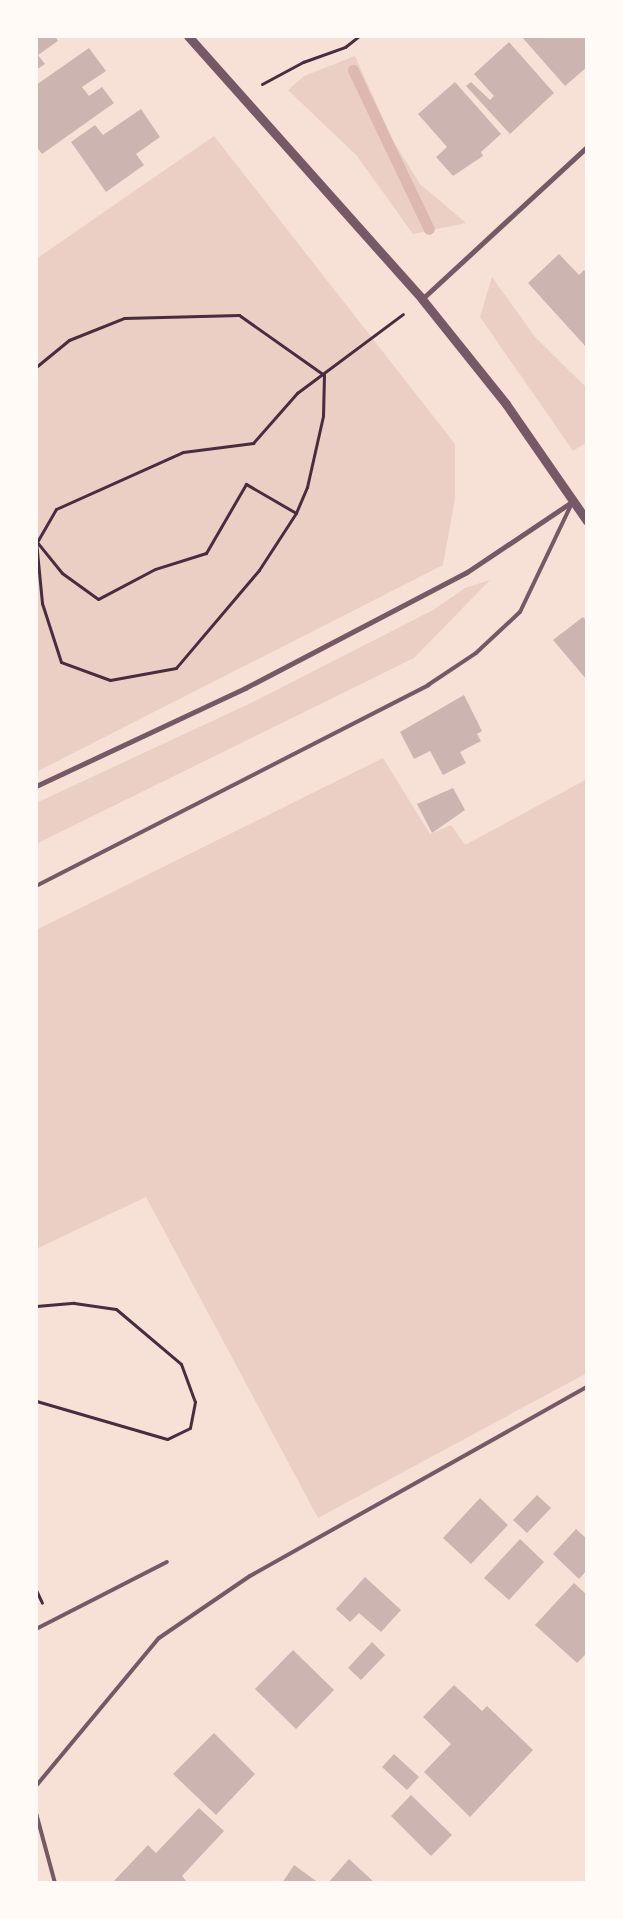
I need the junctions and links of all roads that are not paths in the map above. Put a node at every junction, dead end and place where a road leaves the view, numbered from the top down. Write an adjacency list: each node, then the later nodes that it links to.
1 (188, 36): 3 (street)
2 (587, 147): 3 (street)
3 (422, 299): 4 (street)
4 (573, 501): 5 (street); 6 (street); 7 (lane)
5 (587, 521)
6 (36, 786)
7 (36, 886)
8 (587, 1387): 11 (lane)
9 (167, 1562): 10 (lane)
10 (36, 1629)
11 (36, 1786)
12 (36, 1814): 13 (lane)
13 (56, 1883)

